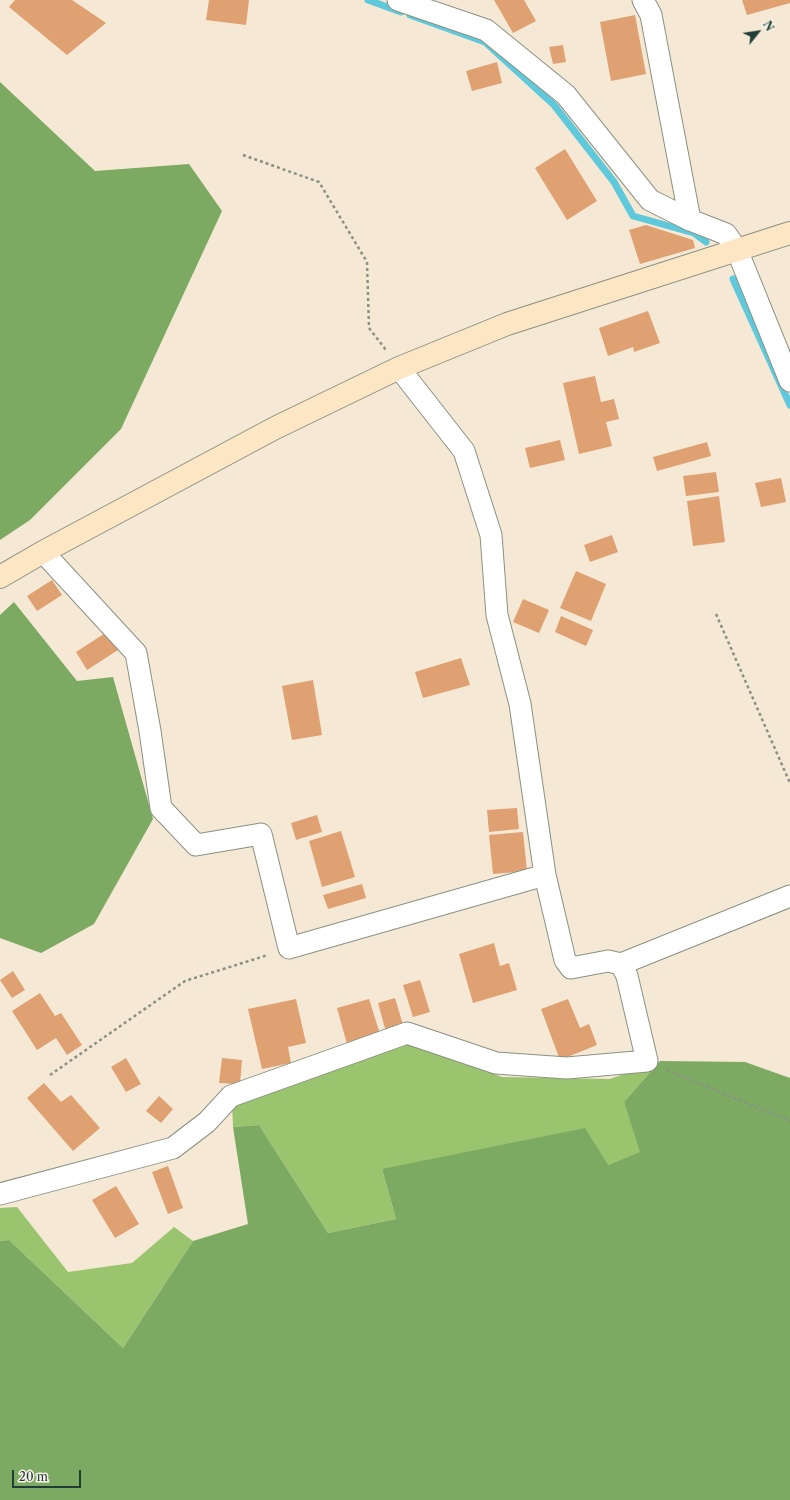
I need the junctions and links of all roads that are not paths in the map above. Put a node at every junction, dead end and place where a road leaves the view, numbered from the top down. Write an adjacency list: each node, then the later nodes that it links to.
1 (398, 0): 3 (street)
2 (643, 0): 3 (street)
3 (690, 220): 5 (street)
4 (790, 233): 5 (street)
5 (737, 250): 6 (street); 7 (street)
6 (399, 368): 8 (street); 10 (street)
7 (790, 381)
8 (43, 552): 9 (street); 10 (street)
9 (0, 577)
10 (545, 875): 12 (street)
11 (790, 896): 12 (street)
12 (621, 964): 13 (street)
13 (0, 1194)

